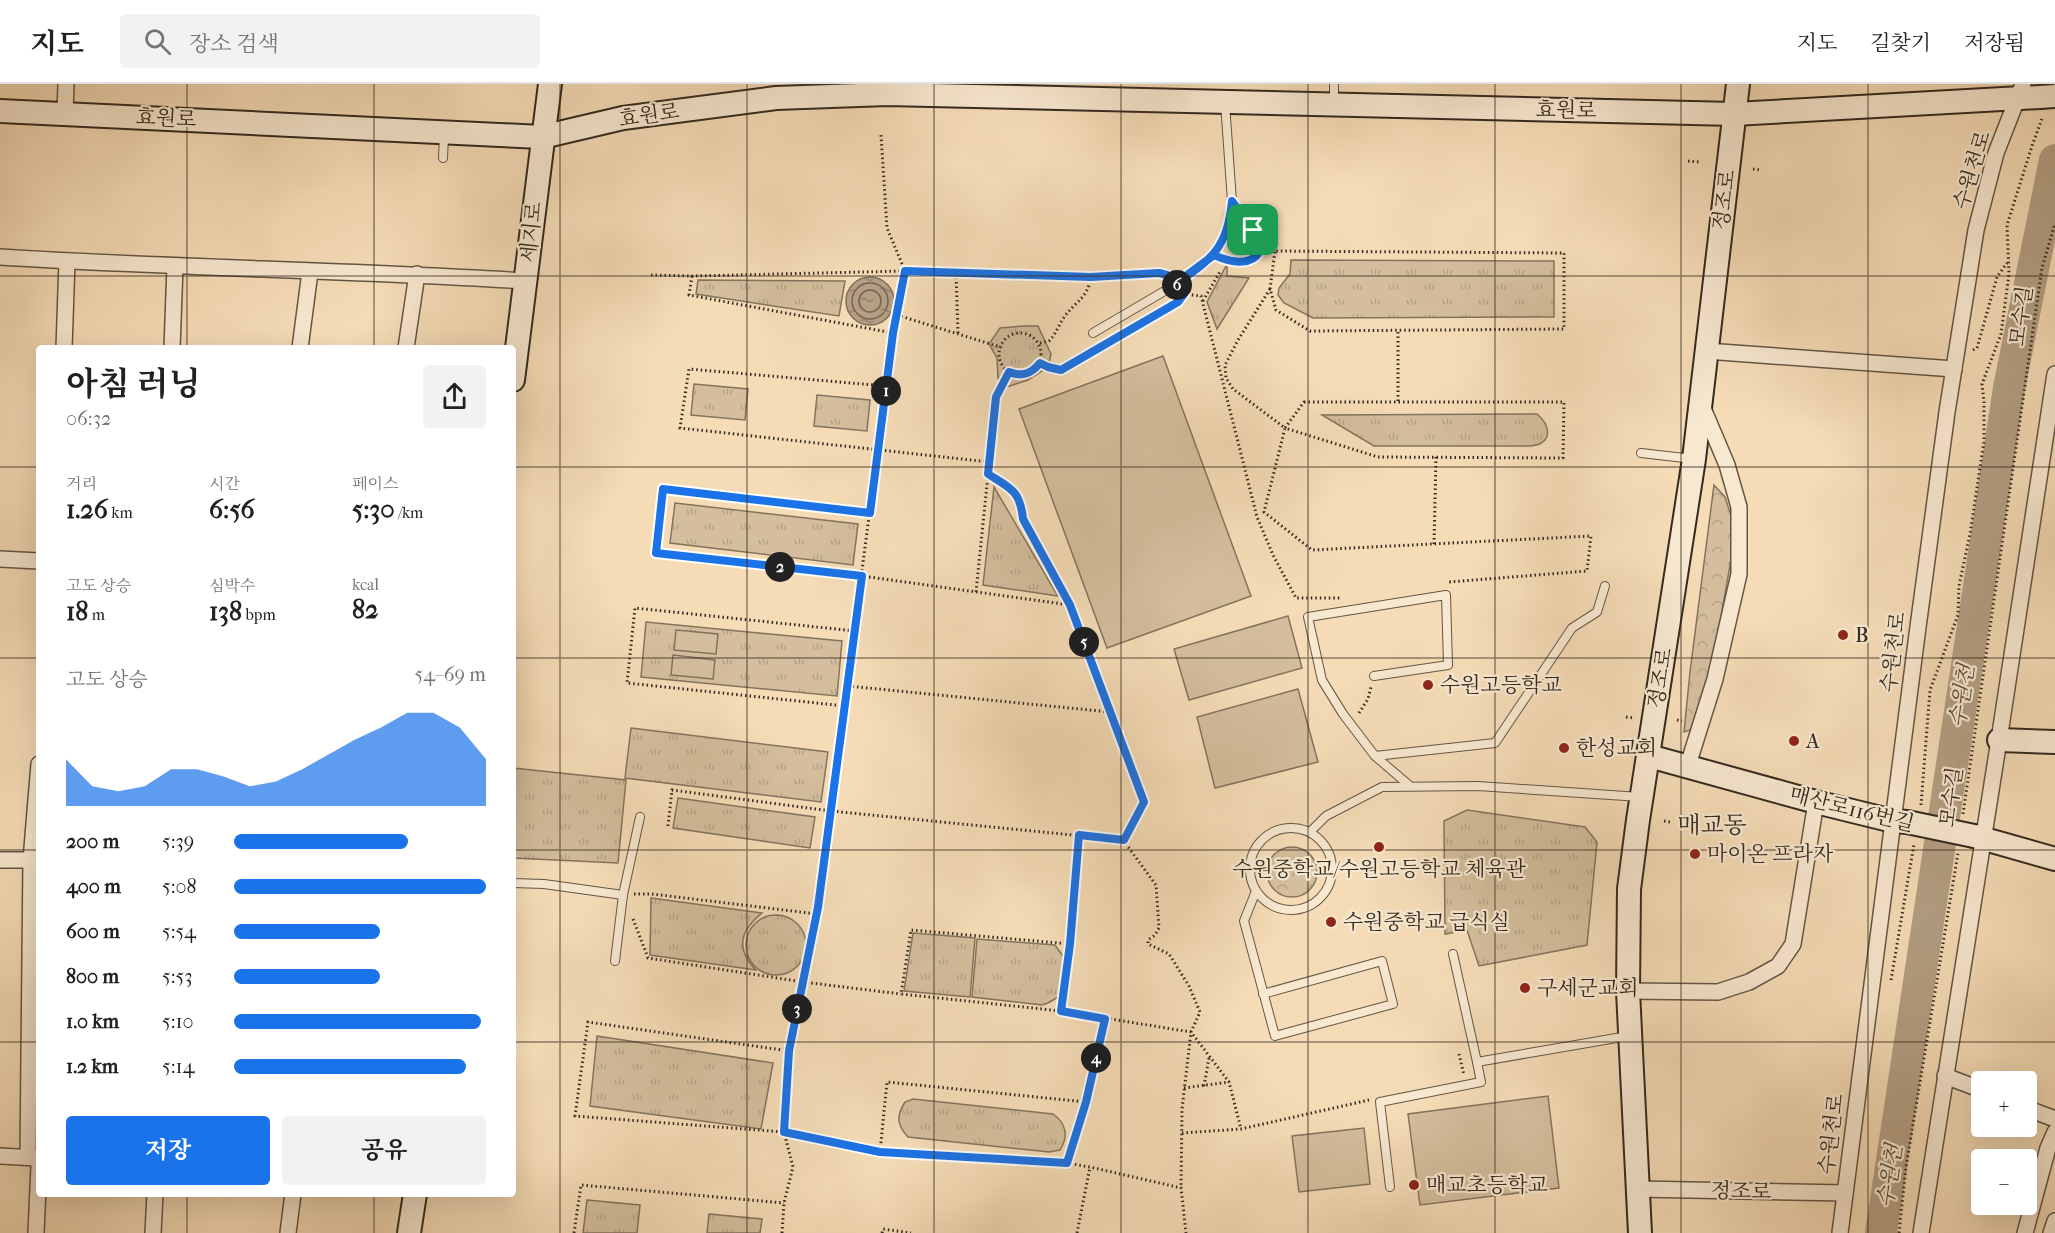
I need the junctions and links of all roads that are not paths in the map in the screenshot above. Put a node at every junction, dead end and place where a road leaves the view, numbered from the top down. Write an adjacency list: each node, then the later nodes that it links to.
1 (66, 84): 8 (street)
2 (550, 84): 11 (street, 세지로)
3 (1738, 84): 9 (street, 정조로)
4 (1334, 94): 6 (street, 효원로); 9 (street, 효원로)
5 (2037, 96): 9 (street, 효원로); 28 (street, 수원천로)
6 (1225, 102): 11 (street, 효원로); 13 (lane)
7 (0, 111): 8 (street, 효원로)
8 (65, 113): 10 (street, 효원로)
9 (1734, 114): 26 (street, 정조로)
10 (444, 132): 11 (street, 효원로); 12 (lane)
11 (542, 137): 20 (street, 세지로)
12 (444, 158)
13 (1232, 201): 14 (lane); 14 (lane)
14 (1214, 255): 21 (lane)
15 (0, 257): 16 (street)
16 (67, 261): 17 (street); 22 (street)
17 (174, 266): 18 (street); 23 (street)
18 (310, 272): 19 (street); 24 (street)
19 (417, 274): 20 (street); 25 (street)
20 (526, 281): 27 (street, 세지로)
21 (1093, 333)
22 (64, 345)
23 (172, 345)
24 (300, 345)
25 (406, 345)
26 (1706, 351): 28 (street); 30 (street, 정조로)
27 (516, 357)
28 (1955, 362): 46 (street, 수원천로)
29 (2055, 374): 37 (street)
30 (1701, 403): 32 (street, 정조로); 41 (street, 정조로)
31 (1641, 453): 32 (lane)
32 (1694, 459): 40 (street, 정조로)
33 (0, 560): 34 (street)
34 (36, 561)
35 (1605, 586): 39 (lane)
36 (1374, 676): 39 (lane)
37 (1999, 740): 38 (street); 47 (street)
38 (2055, 742)
39 (1375, 756): 42 (lane)
40 (1649, 756): 41 (street, 매산로116번길); 43 (street, 정조로)
41 (1688, 765): 44 (street, 매산로116번길)
42 (1410, 786): 43 (lane); 48 (lane)
43 (1642, 798): 58 (street, 정조로)
44 (1816, 802): 46 (street, 매산로116번길); 58 (street)
45 (640, 817): 55 (lane)
46 (1909, 822): 47 (street, 매산로116번길, bridge); 71 (street, 수원천로)
47 (1973, 830): 50 (street, 매산로116번길); 62 (street)
48 (1310, 832): 54 (lane); 54 (lane)
49 (36, 836): 52 (street)
50 (2055, 859)
51 (0, 860): 52 (street)
52 (35, 860): 68 (street)
53 (516, 883): 55 (lane)
54 (1256, 891): 59 (lane)
55 (623, 894): 57 (lane)
56 (1453, 954): 61 (lane)
57 (615, 961)
58 (1628, 991): 60 (street, 정조로)
59 (1263, 994): 59 (lane)
60 (1630, 1036): 61 (lane); 70 (street, 정조로)
61 (1477, 1062): 69 (lane)
62 (1945, 1076): 63 (street); 82 (street)
63 (1971, 1086)
64 (2037, 1112): 65 (street)
65 (2055, 1119)
66 (2054, 1136): 83 (street)
67 (0, 1156): 68 (street)
68 (35, 1160): 76 (street)
69 (1390, 1187)
70 (1638, 1189): 71 (street, 정조로); 80 (street, 정조로)
71 (1845, 1192): 81 (street, 수원천로)
72 (156, 1197): 77 (street)
73 (292, 1197): 78 (street)
74 (415, 1197): 79 (street)
75 (2055, 1221): 84 (street)
76 (36, 1233)
77 (153, 1233)
78 (288, 1233)
79 (409, 1233)
80 (1640, 1233)
81 (1840, 1233)
82 (1921, 1233)
83 (2025, 1233)
84 (2051, 1233)

